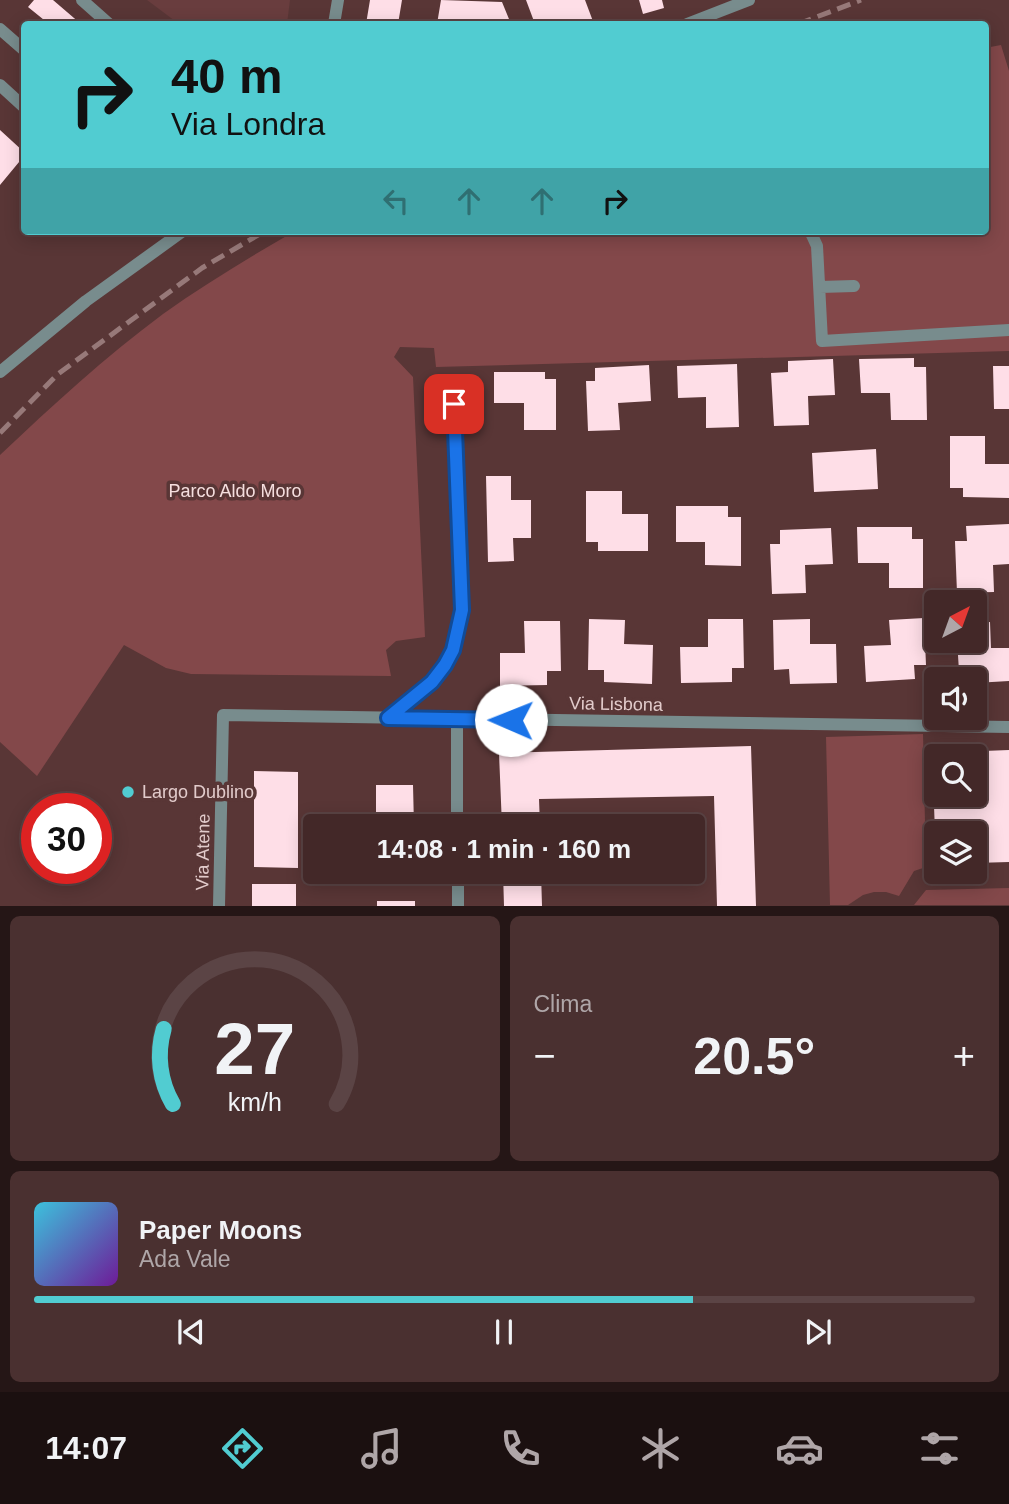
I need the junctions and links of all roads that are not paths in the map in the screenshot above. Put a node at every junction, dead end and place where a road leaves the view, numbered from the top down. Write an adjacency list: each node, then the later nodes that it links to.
1 (82, 0): 4 (street)
2 (338, 0): 5 (street)
3 (749, 0): 6 (street)
4 (106, 21)
5 (334, 21)
6 (695, 21)
7 (0, 29): 8 (street)
8 (21, 47)
9 (0, 86): 10 (street)
10 (21, 104)
11 (172, 235): 16 (street)
12 (812, 235): 13 (street)
13 (820, 286): 14 (street); 15 (street)
14 (855, 286)
15 (1009, 330)
16 (0, 372)
17 (454, 404): 19 (street)
18 (223, 715): 19 (street, Via Lisbona); 24 (street, Via Atene)
19 (388, 718): 20 (street, Via Lisbona)
20 (457, 719): 21 (street, Via Lisbona); 22 (street)
21 (1009, 727)
22 (457, 814)
23 (458, 884): 25 (street)
24 (219, 905)
25 (458, 905)

